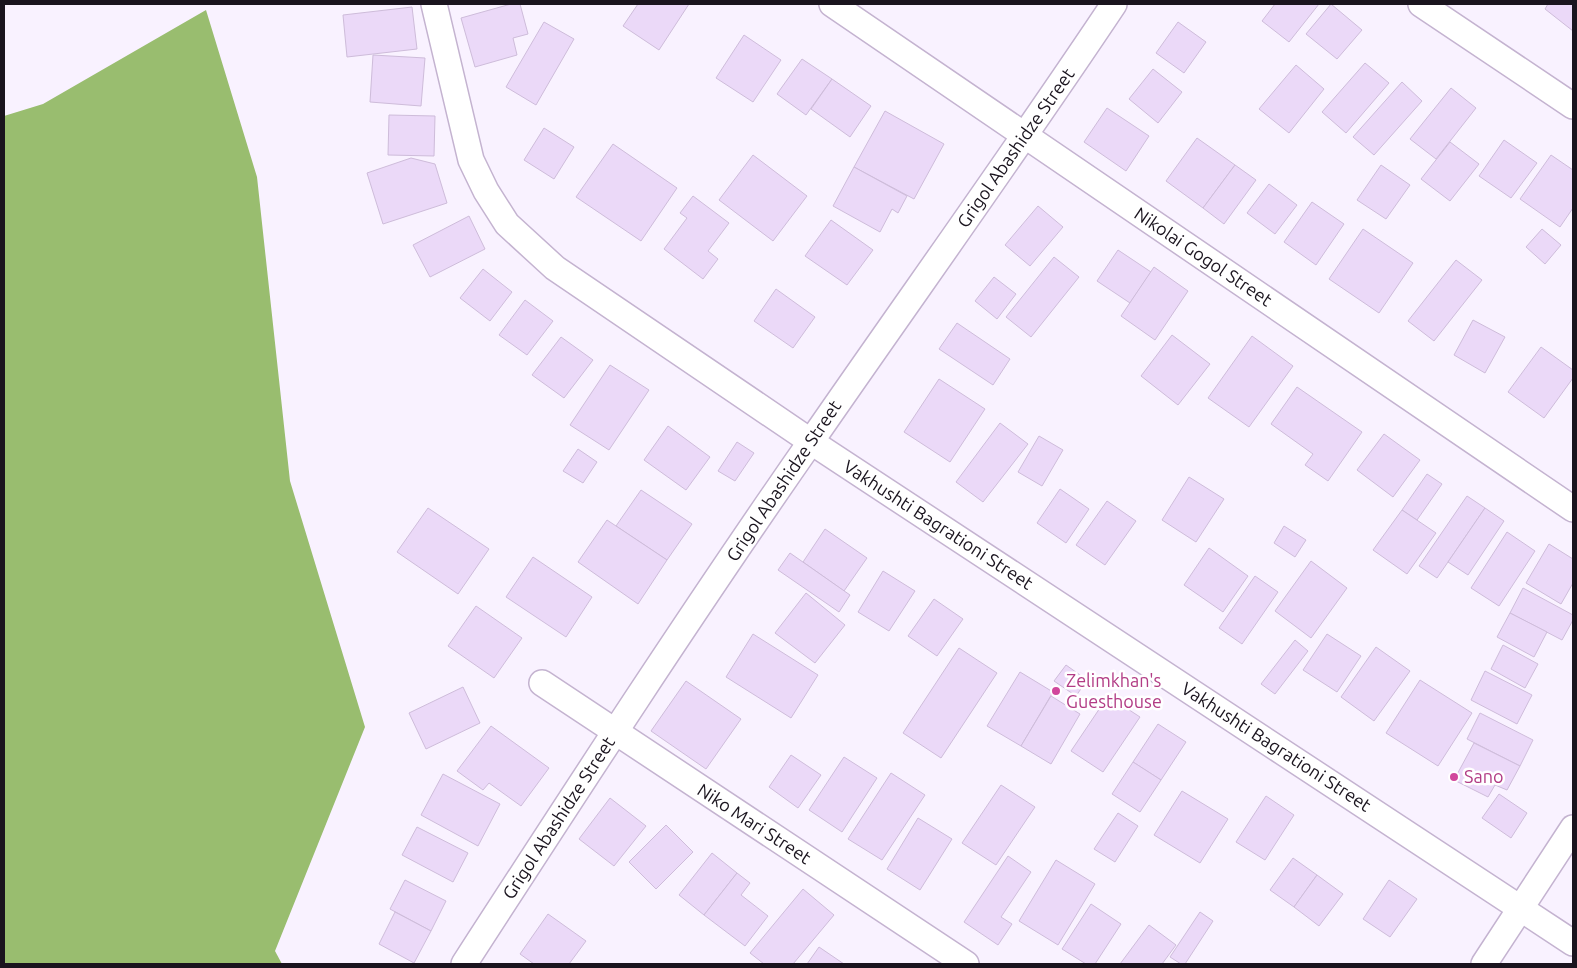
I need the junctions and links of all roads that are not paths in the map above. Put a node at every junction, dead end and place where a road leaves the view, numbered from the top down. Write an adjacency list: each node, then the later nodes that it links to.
1 (434, 4): 7 (street, Vakhushti Bagrationi Street)
2 (832, 4): 6 (street, Nikolai Gogol Street)
3 (1114, 4): 6 (street, Grigol Abashidze Street)
4 (1420, 4): 5 (street)
5 (1573, 106)
6 (1026, 136): 7 (street, Grigol Abashidze Street); 8 (street, Nikolai Gogol Street)
7 (810, 441): 10 (street, Grigol Abashidze Street); 12 (street, Vakhushti Bagrationi Street)
8 (1573, 509)
9 (542, 683): 10 (street, Niko Mari Street)
10 (615, 732): 14 (street, Grigol Abashidze Street); 15 (street, Niko Mari Street)
11 (1573, 828): 12 (street)
12 (1520, 907): 13 (street, Vakhushti Bagrationi Street); 16 (street)
13 (1573, 942)
14 (464, 964)
15 (966, 964)
16 (1484, 964)

